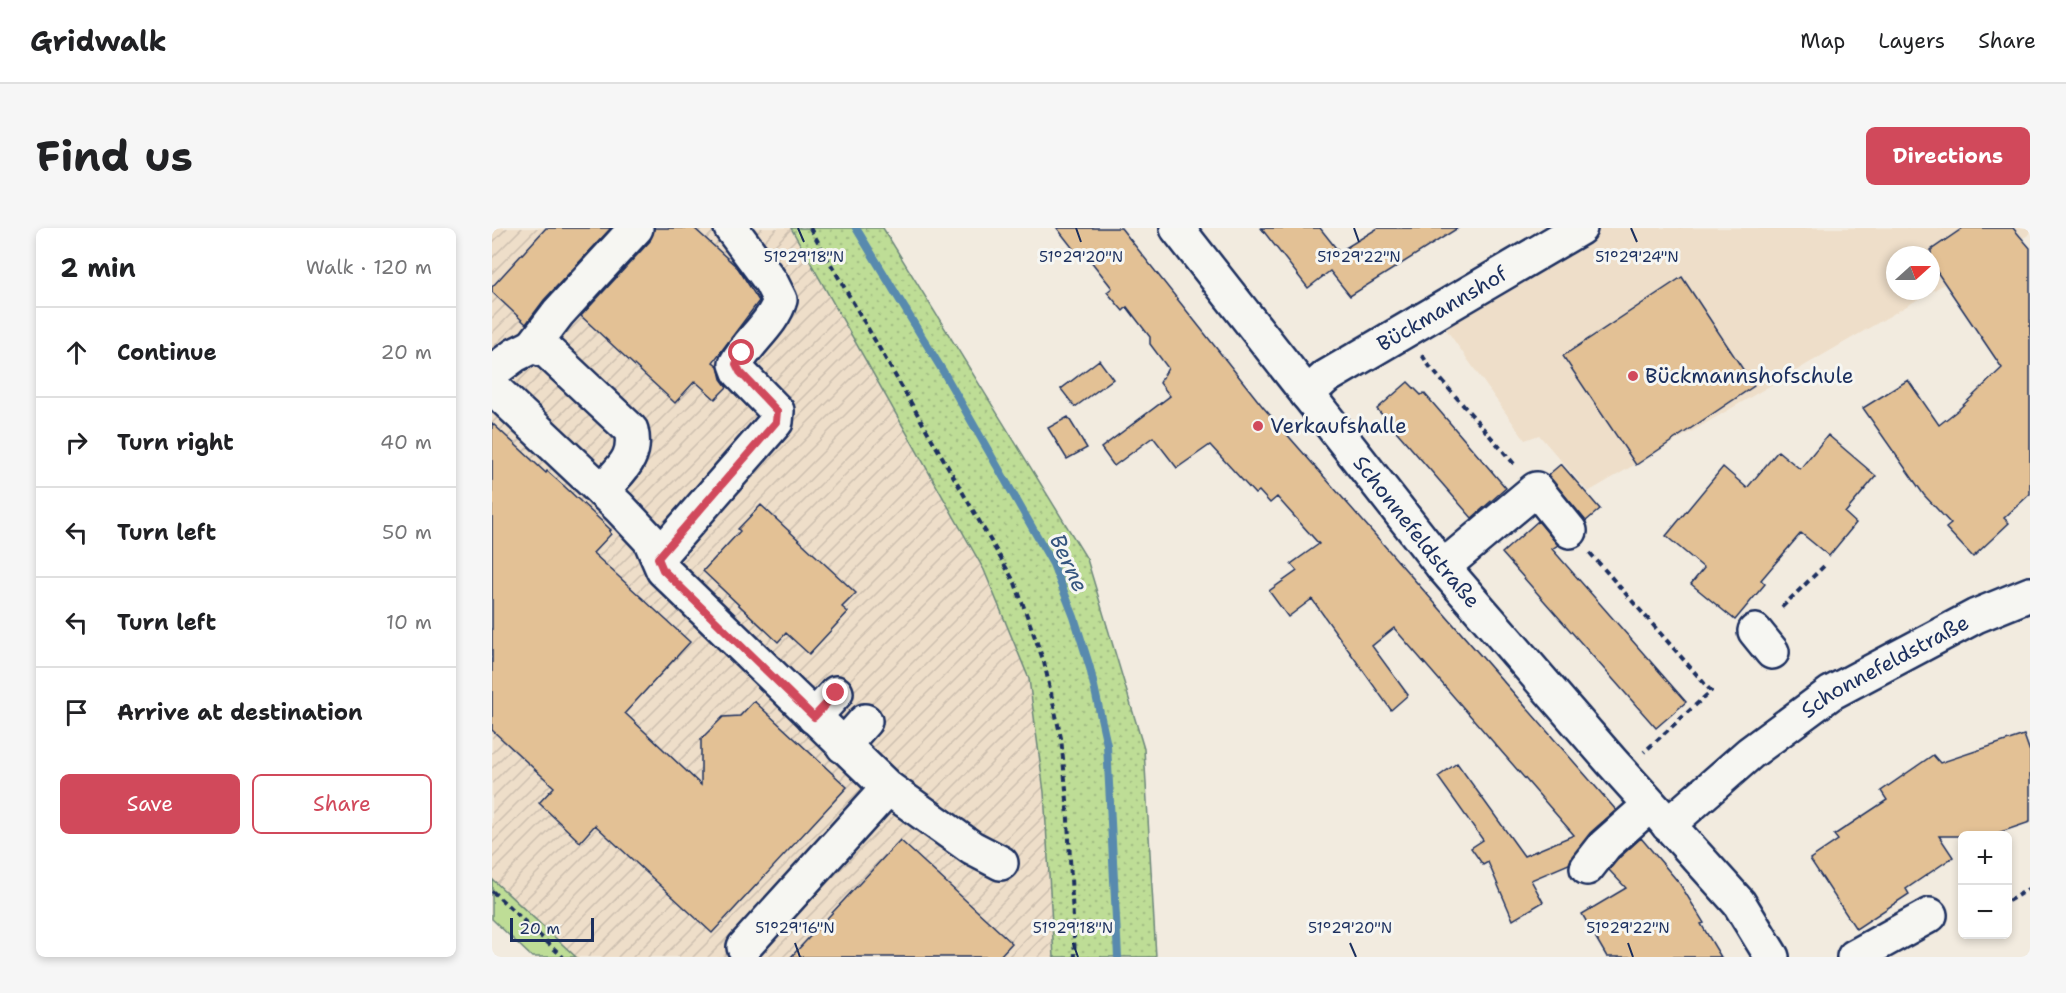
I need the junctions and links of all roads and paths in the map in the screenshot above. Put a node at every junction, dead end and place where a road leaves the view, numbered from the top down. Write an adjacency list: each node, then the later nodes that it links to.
1 (636, 228): 7 (street)
2 (731, 228): 14 (street)
3 (810, 228): 34 (path)
4 (1177, 228): 10 (street, Schonnefeldstraße)
5 (1580, 228): 6 (street, Bückmannshof)
6 (1405, 330): 10 (street, Bückmannshof); 11 (path)
7 (533, 346): 8 (street); 12 (street)
8 (492, 372)
9 (492, 387): 12 (street)
10 (1307, 394): 16 (street, Schonnefeldstraße)
11 (1536, 489): 13 (street); 16 (street)
12 (602, 491): 14 (street)
13 (1570, 531): 23 (path)
14 (658, 558): 20 (street)
15 (1824, 566): 18 (path)
16 (1443, 567): 23 (street, Schonnefeldstraße)
17 (2030, 594): 25 (street, Schonnefeldstraße)
18 (1782, 607)
19 (836, 693): 20 (street)
20 (814, 717): 22 (street)
21 (865, 721): 22 (street)
22 (843, 746): 24 (street)
23 (1621, 772): 25 (street, Schonnefeldstraße)
24 (888, 788): 26 (street); 32 (street)
25 (1659, 815): 27 (street); 35 (street, Schonnefeldstraße)
26 (1001, 863)
27 (1587, 868)
28 (2030, 888): 30 (path)
29 (492, 891): 33 (path)
30 (2012, 898)
31 (1930, 915): 36 (street)
32 (744, 947)
33 (563, 957)
34 (1075, 957)
35 (1772, 957)
36 (1854, 957)

